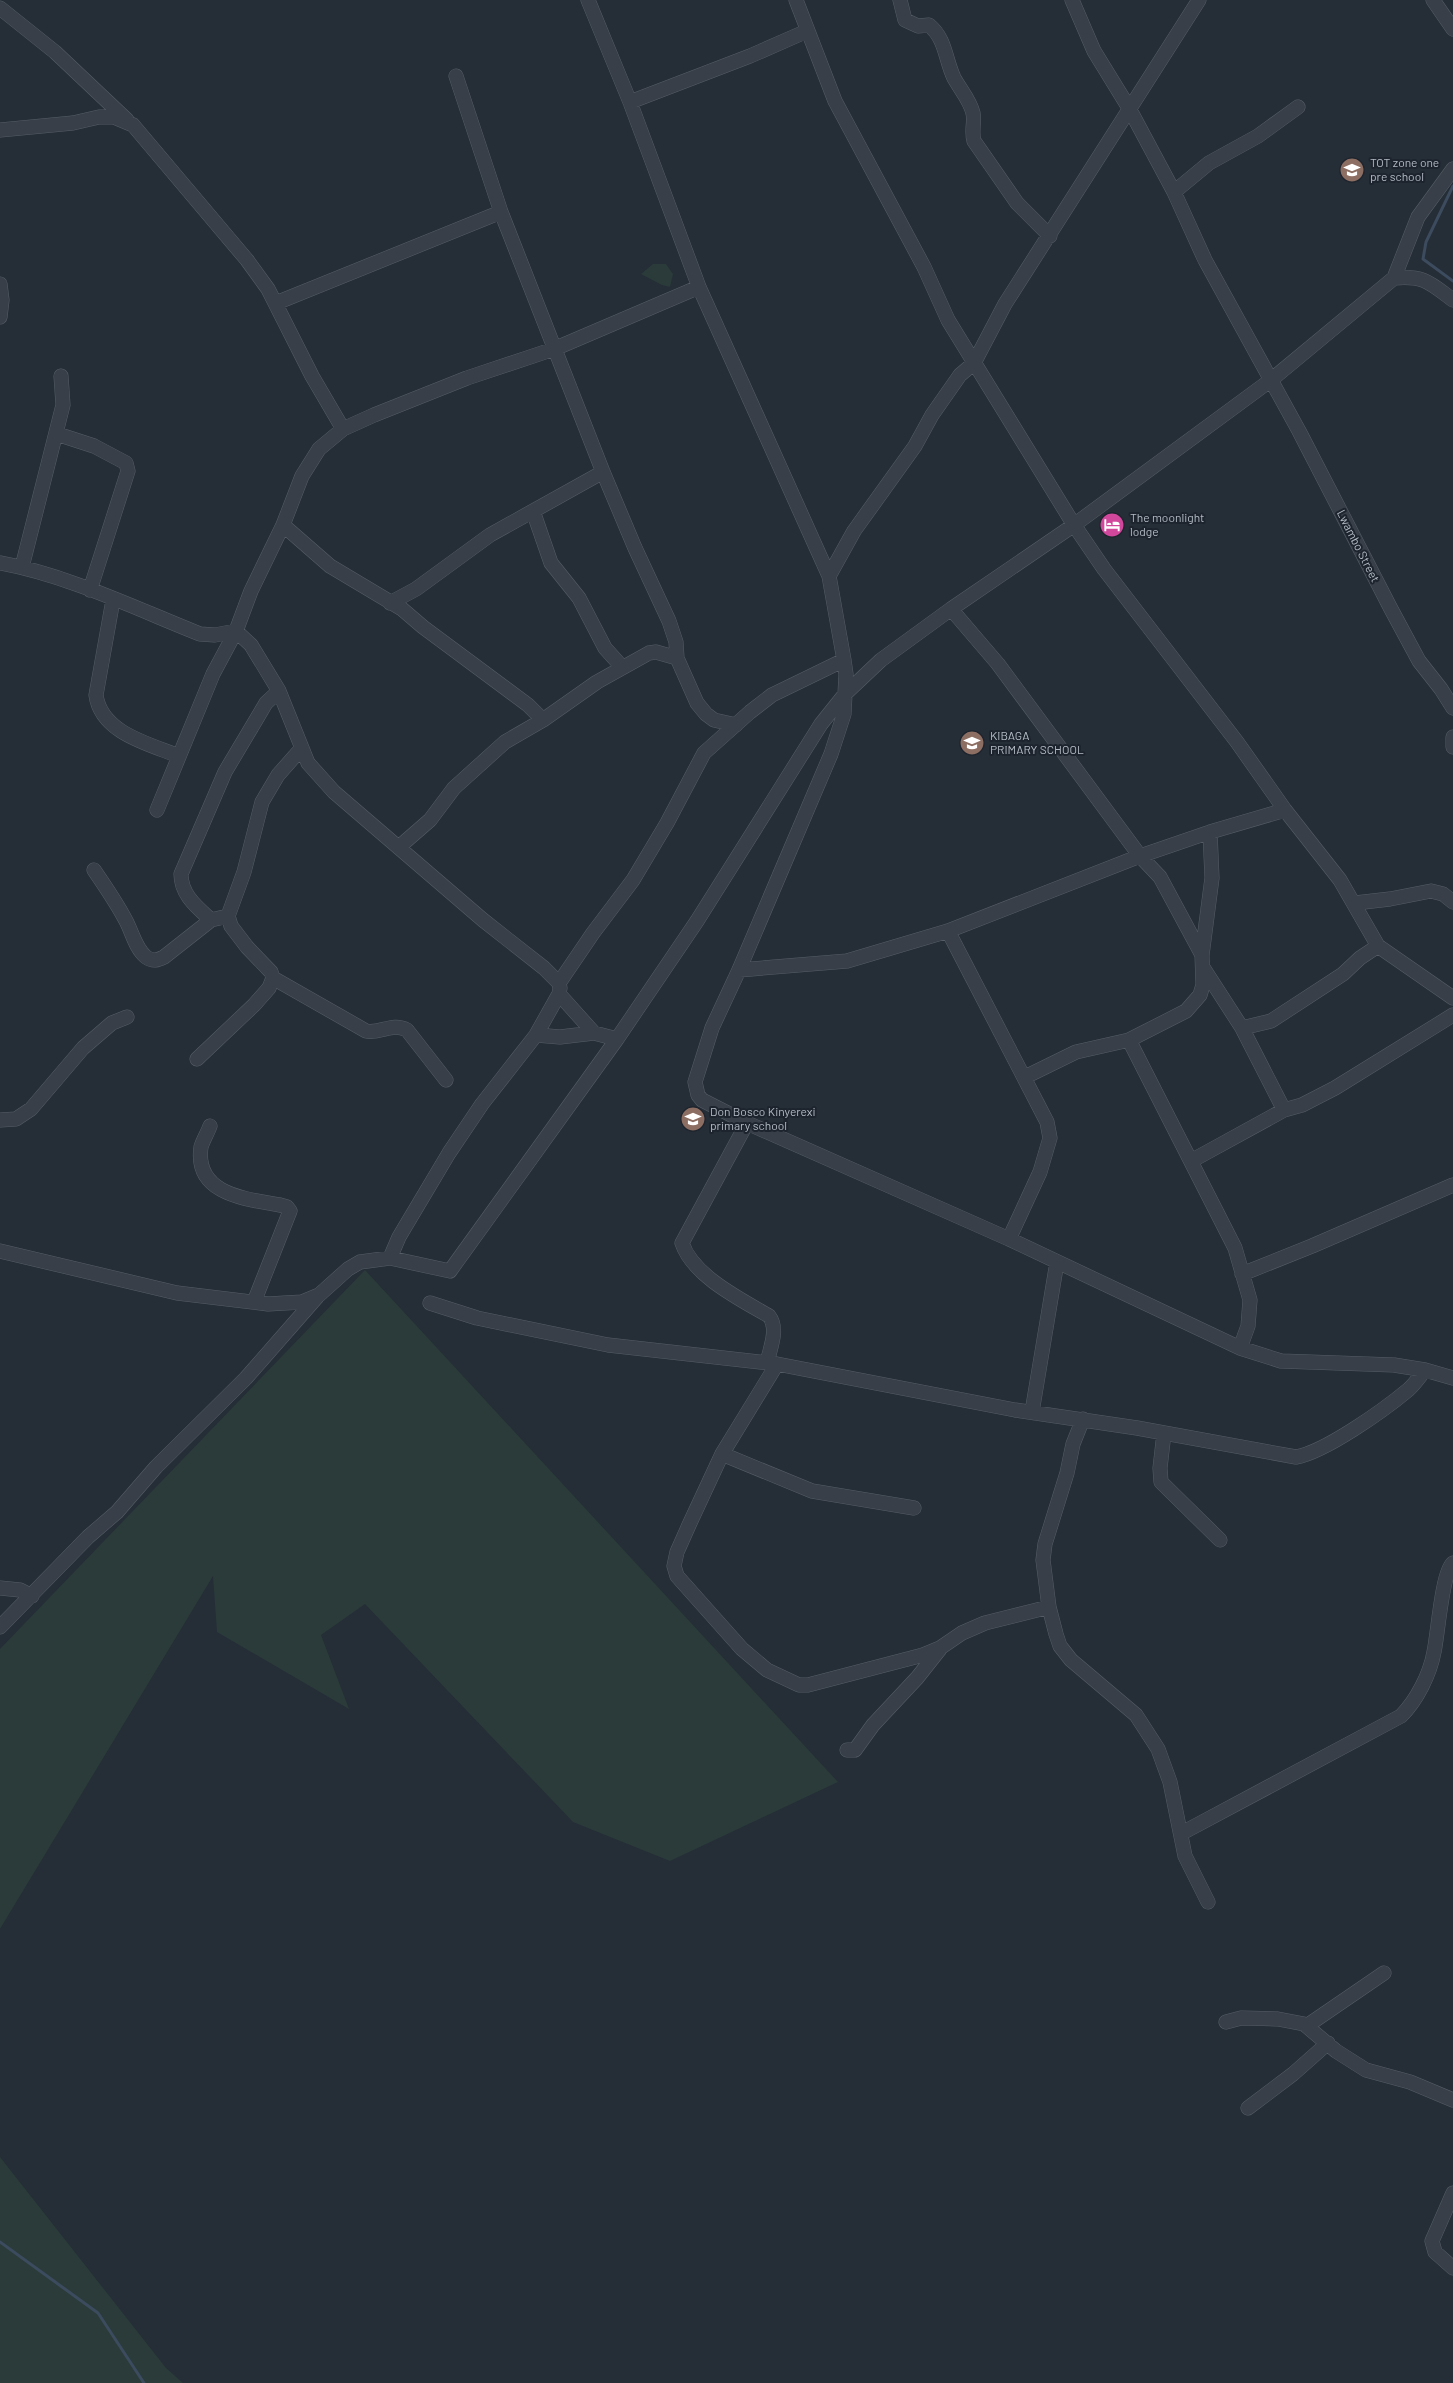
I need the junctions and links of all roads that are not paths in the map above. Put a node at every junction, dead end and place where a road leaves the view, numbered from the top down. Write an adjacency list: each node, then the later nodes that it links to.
1 (588, 0): 11 (street)
2 (796, 0): 9 (street)
3 (900, 0): 19 (street)
4 (1072, 0): 13 (street, Lwambo Street)
5 (1199, 0): 13 (street)
6 (1433, 0): 8 (street)
7 (0, 8): 14 (street)
8 (1453, 29)
9 (807, 31): 11 (street); 27 (street)
10 (456, 76): 18 (street)
11 (630, 102): 22 (street)
12 (1298, 107): 17 (street)
13 (1129, 108): 17 (street, Lwambo Street); 19 (street)
14 (132, 125): 15 (street); 24 (street)
15 (0, 130)
16 (1453, 169): 20 (street)
17 (1174, 192): 29 (street, Lwambo Street)
18 (501, 212): 24 (street); 26 (street)
19 (1050, 236): 27 (street)
20 (1394, 278): 23 (street); 29 (street)
21 (0, 284): 25 (street)
22 (699, 287): 26 (street); 38 (street)
23 (1453, 300)
24 (276, 303): 30 (street)
25 (0, 316)
26 (554, 350): 30 (street); 32 (street)
27 (974, 363): 35 (street); 38 (street)
28 (62, 376): 31 (street)
29 (1271, 380): 35 (street); 49 (street, Lwambo Street)
30 (343, 430): 34 (street)
31 (57, 434): 37 (street); 39 (street)
32 (603, 472): 33 (street); 44 (street)
33 (534, 511): 41 (street); 46 (street)
34 (283, 525): 41 (street); 43 (street)
35 (1074, 526): 42 (street); 57 (street)
36 (0, 563): 37 (street)
37 (22, 567): 39 (street)
38 (829, 576): 45 (street)
39 (90, 590): 40 (street)
40 (113, 600): 43 (street); 55 (street)
41 (390, 603): 50 (street)
42 (951, 609): 48 (street); 60 (street)
43 (236, 631): 47 (street); 55 (street)
44 (677, 658): 46 (street); 51 (street)
45 (844, 660): 48 (street); 51 (street)
46 (622, 667): 50 (street)
47 (279, 691): 54 (street); 65 (street)
48 (845, 694): 69 (street); 78 (street)
49 (1453, 708)
50 (543, 720): 59 (street)
51 (736, 725): 71 (street)
52 (1453, 737): 53 (street)
53 (1453, 747)
54 (302, 750): 59 (street); 64 (street)
55 (179, 756): 56 (street)
56 (157, 810)
57 (1285, 810): 58 (street); 63 (street)
58 (1210, 832): 60 (street); 68 (street)
59 (399, 847): 71 (street)
60 (1140, 856): 66 (street); 68 (street)
61 (94, 870): 65 (street)
62 (1453, 902): 63 (street)
63 (1355, 903): 67 (street)
64 (228, 916): 65 (street); 70 (street)
65 (211, 920)
66 (948, 931): 69 (street); 81 (street)
67 (1378, 946): 72 (street); 75 (street)
68 (1203, 962): 75 (street); 79 (street)
69 (740, 970): 85 (street)
70 (273, 978): 80 (street); 82 (street)
71 (559, 989): 76 (street); 77 (street)
72 (1453, 998)
73 (1453, 1015): 83 (street)
74 (127, 1017): 84 (street)
75 (1242, 1028): 83 (street)
76 (594, 1033): 77 (street); 78 (street)
77 (536, 1035): 91 (street)
78 (617, 1039): 91 (street)
79 (1129, 1040): 81 (street); 87 (street)
80 (197, 1059)
81 (1025, 1077): 89 (street)
82 (446, 1080)
83 (1284, 1110): 87 (street)
84 (0, 1120)
85 (747, 1123): 89 (street); 98 (street)
86 (210, 1126): 95 (street)
87 (1191, 1161): 93 (street)
88 (1453, 1185): 93 (street)
89 (1008, 1239): 92 (street)
90 (0, 1250): 95 (street)
91 (390, 1258): 94 (street)
92 (1057, 1262): 97 (street); 101 (street)
93 (1242, 1274): 97 (street)
94 (319, 1294): 95 (street); 109 (street)
95 (254, 1302)
96 (430, 1303): 98 (street)
97 (1240, 1348): 99 (street)
98 (772, 1363): 101 (street); 104 (street)
99 (1425, 1370): 100 (street); 103 (street)
100 (1453, 1378)
101 (1032, 1412): 102 (street)
102 (1084, 1419): 103 (street); 110 (street)
103 (1164, 1433): 106 (street)
104 (722, 1454): 105 (street); 112 (street)
105 (914, 1508)
106 (1220, 1540)
107 (1453, 1563): 114 (street)
108 (0, 1588): 109 (street)
109 (32, 1596): 111 (street)
110 (1049, 1607): 112 (street); 114 (street)
111 (0, 1627)
112 (940, 1648): 113 (street)
113 (846, 1750)
114 (1182, 1833): 115 (street)
115 (1208, 1902)
116 (1384, 1973): 118 (street)
117 (1226, 2022): 118 (street)
118 (1308, 2025): 119 (street)
119 (1328, 2043): 120 (street); 121 (street)
120 (1453, 2100)
121 (1248, 2108)
122 (1453, 2193): 123 (street)
123 (1453, 2268)

